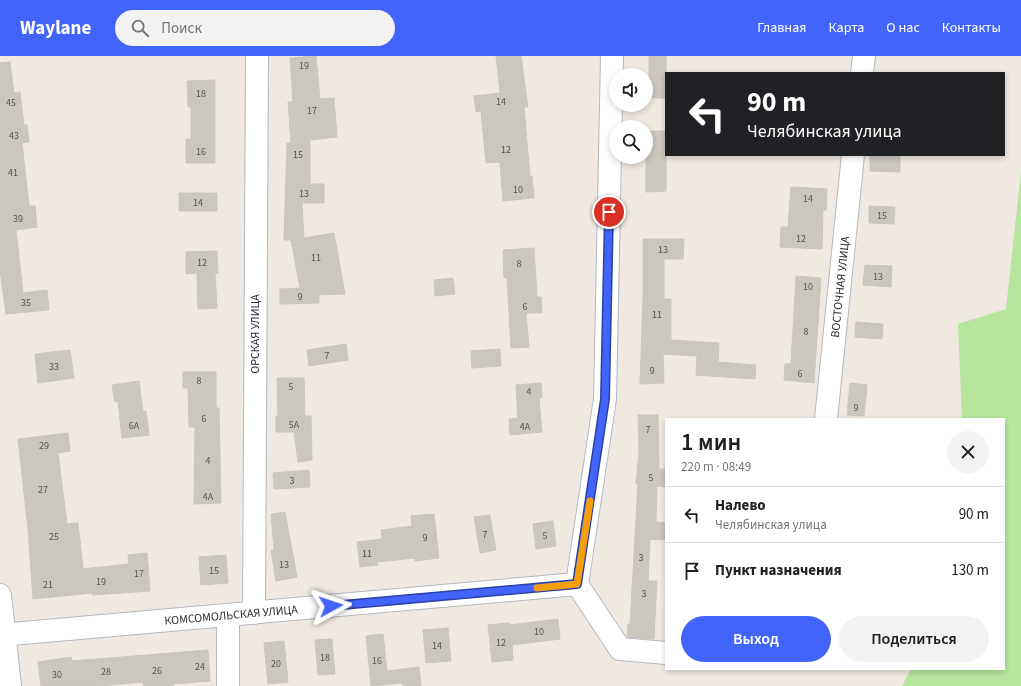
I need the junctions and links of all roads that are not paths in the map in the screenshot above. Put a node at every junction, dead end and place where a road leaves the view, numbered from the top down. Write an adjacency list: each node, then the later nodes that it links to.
1 (257, 56): 9 (street, ОРСКАЯ УЛИЦА)
2 (612, 56): 7 (street)
3 (864, 56): 4 (street)
4 (862, 72)
5 (853, 156): 6 (street, ВОСТОЧНАЯ УЛИЦА)
6 (826, 418)
7 (577, 584): 9 (street, КОМСОМОЛЬСКАЯ УЛИЦА); 12 (street)
8 (0, 595): 11 (street)
9 (254, 613): 10 (street, КОМСОМОЛЬСКАЯ УЛИЦА)
10 (228, 615): 11 (street, КОМСОМОЛЬСКАЯ УЛИЦА); 14 (street)
11 (2, 635): 13 (street)
12 (665, 653)
13 (10, 686)
14 (228, 686)

